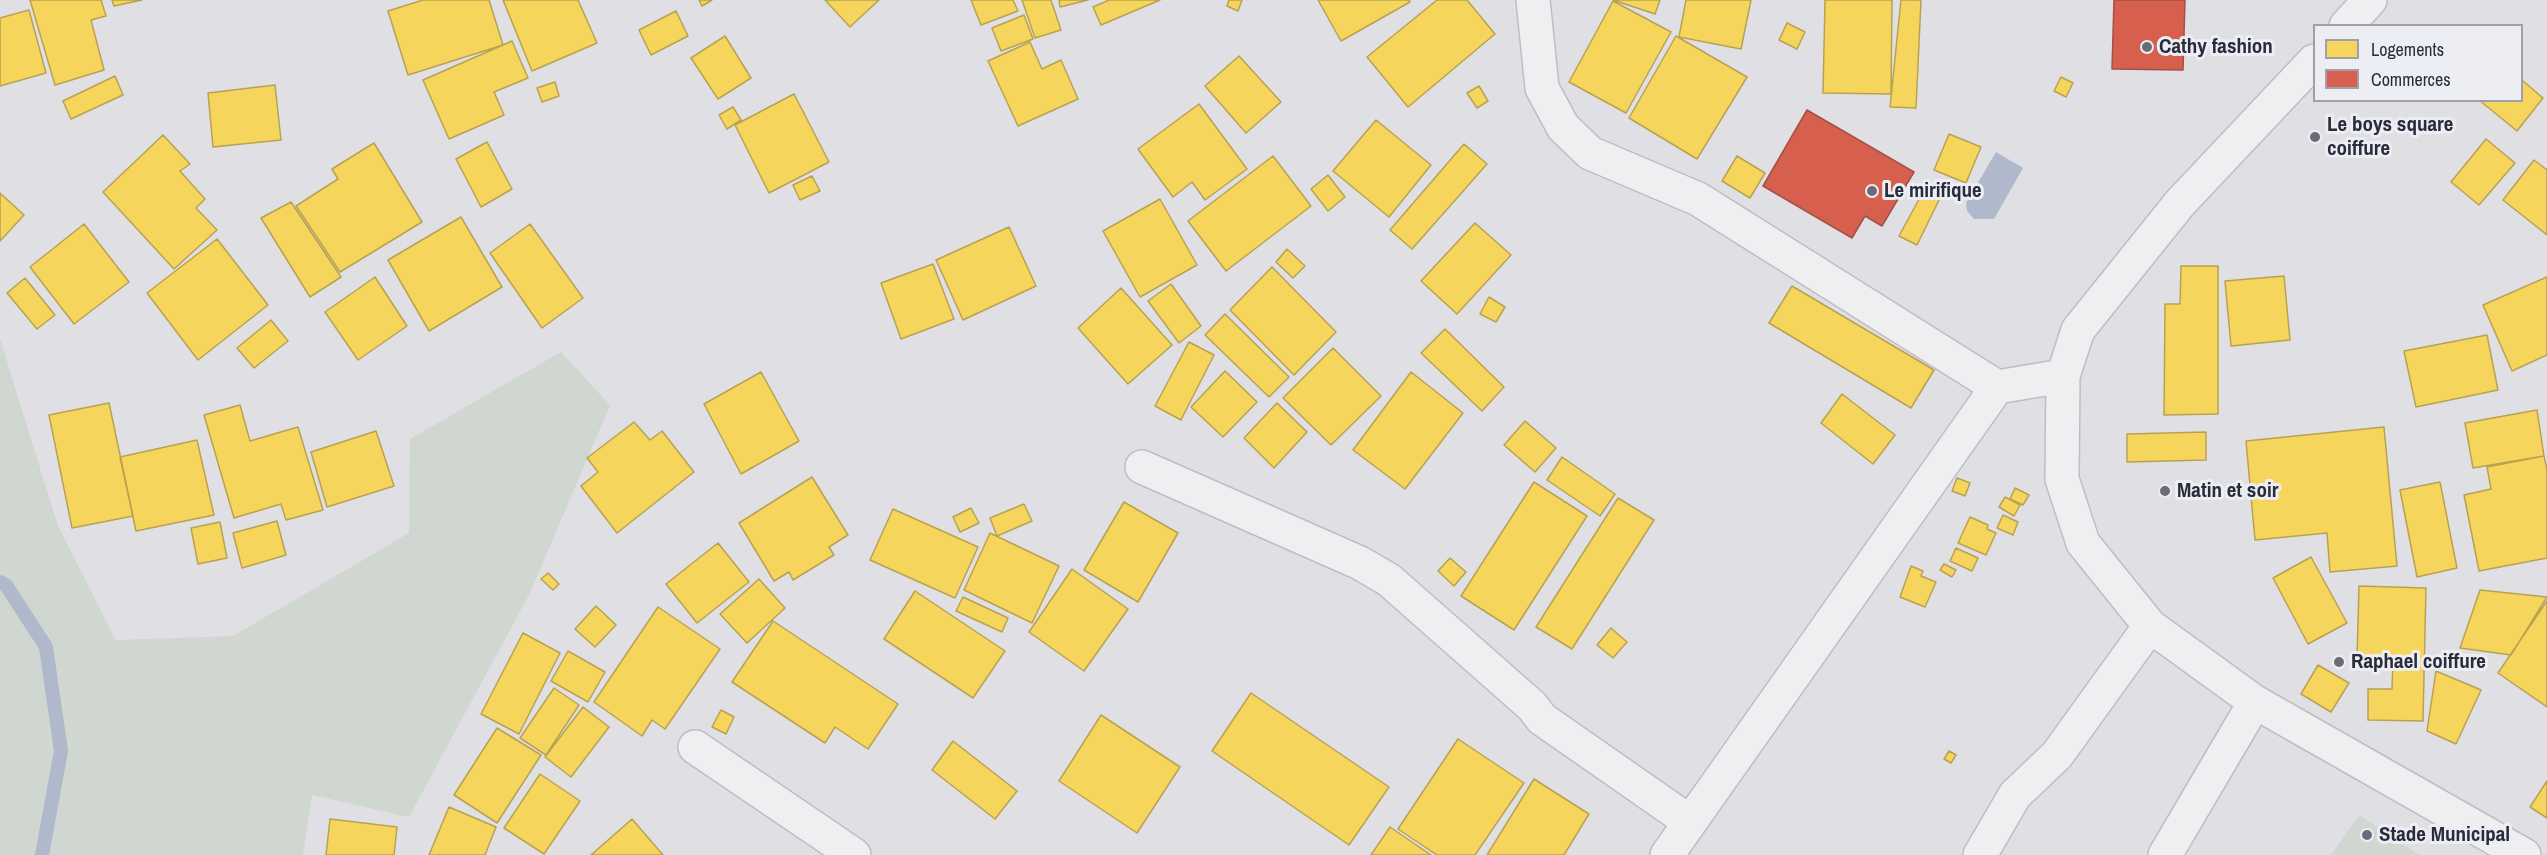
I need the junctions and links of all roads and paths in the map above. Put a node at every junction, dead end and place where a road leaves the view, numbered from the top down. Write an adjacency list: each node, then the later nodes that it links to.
1 (1533, 0): 6 (street)
2 (2370, 0): 3 (street)
3 (2348, 24)
4 (2313, 62): 5 (street)
5 (2063, 376): 6 (street); 8 (street)
6 (1996, 387): 11 (street)
7 (1142, 466): 11 (street)
8 (2150, 626): 9 (street); 14 (street)
9 (2254, 702): 15 (street); 16 (street)
10 (695, 747): 12 (street)
11 (1690, 822): 13 (street)
12 (854, 855)
13 (1667, 855)
14 (1980, 855)
15 (2165, 855)
16 (2524, 855)

